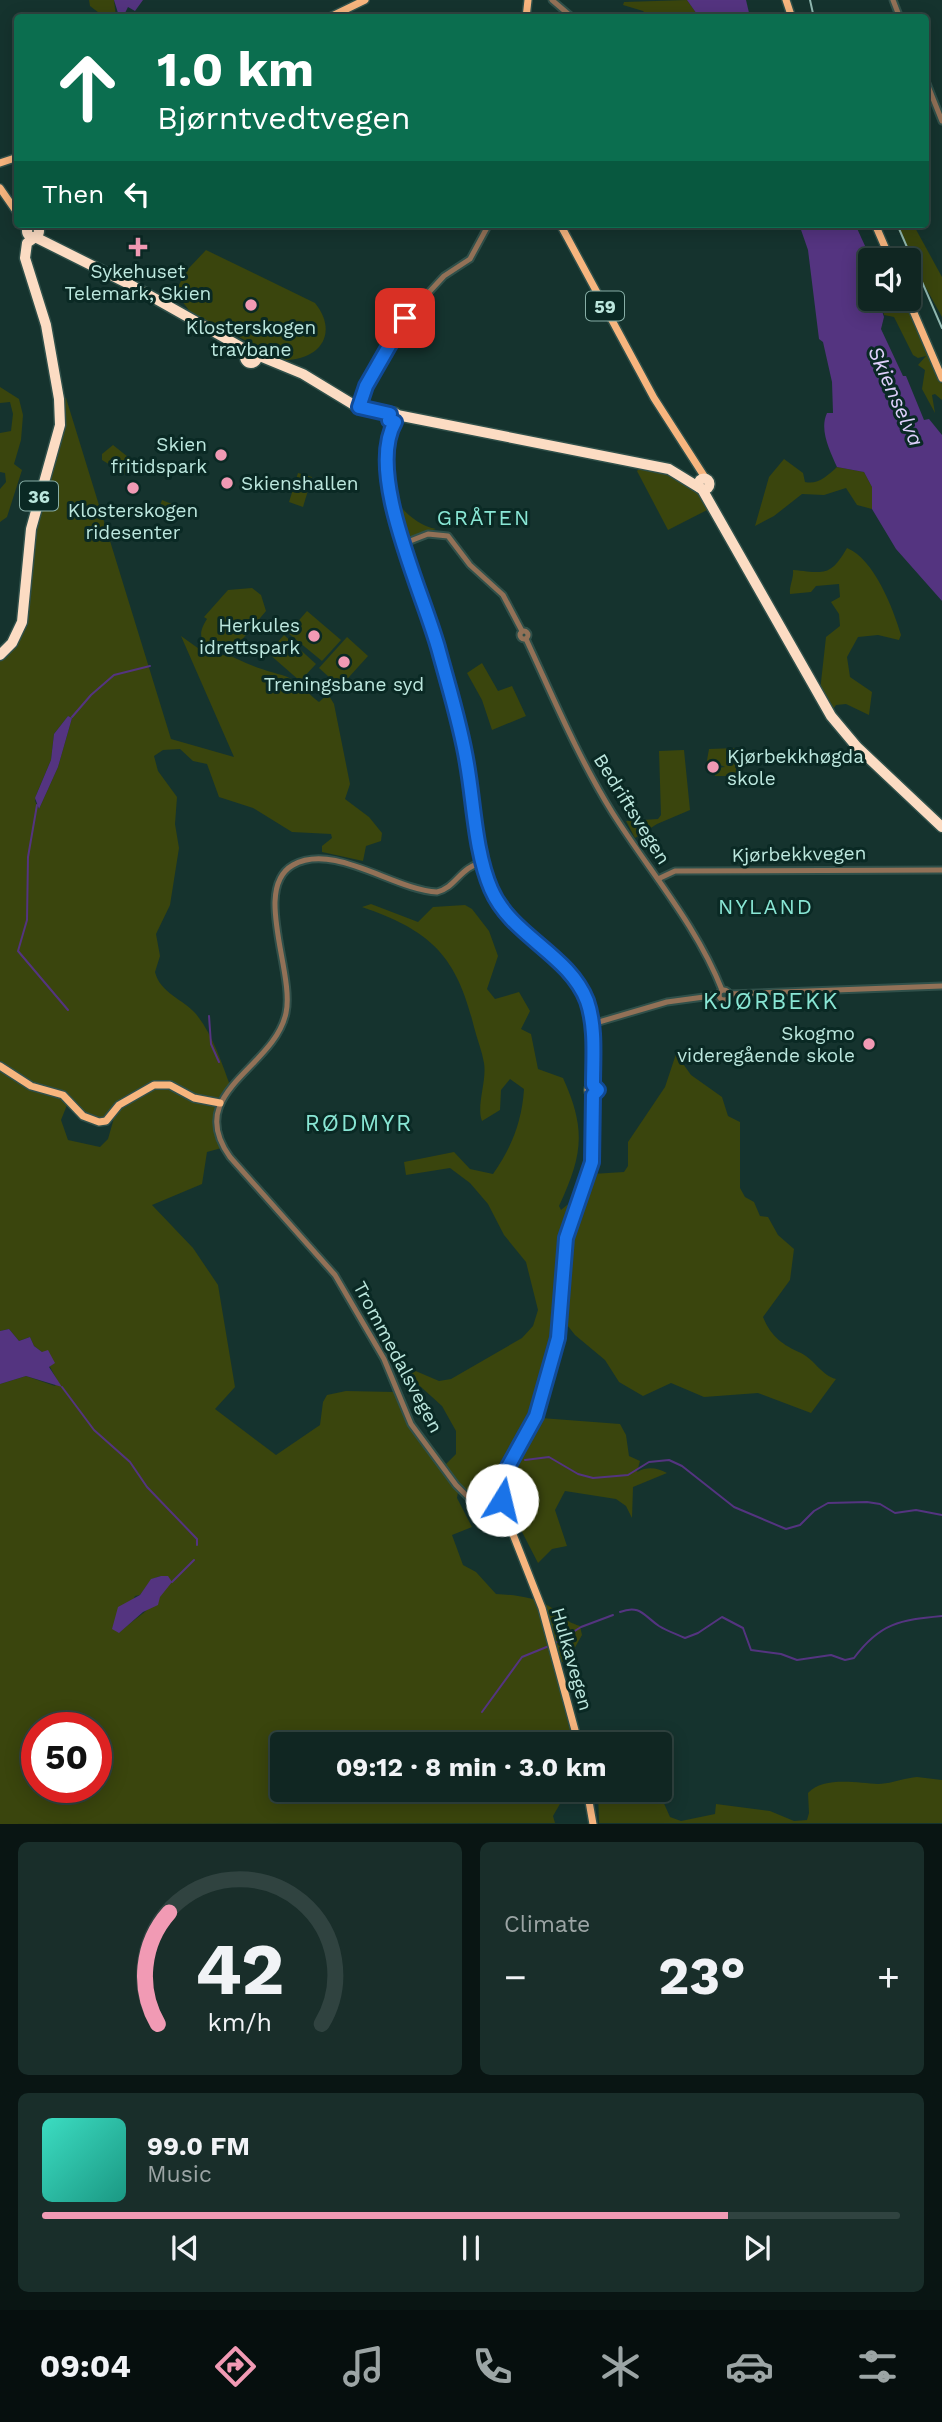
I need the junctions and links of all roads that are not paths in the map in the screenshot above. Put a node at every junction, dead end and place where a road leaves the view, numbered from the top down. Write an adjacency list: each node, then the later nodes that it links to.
1 (359, 0): 4 (main road)
2 (365, 0): 5 (main road)
3 (554, 1): 6 (street)
4 (333, 14)
5 (335, 14)
6 (569, 14)
7 (929, 88): 8 (street)
8 (942, 121)
9 (0, 191): 10 (main road)
10 (14, 210)
11 (487, 228): 18 (street)
12 (562, 228): 20 (main road, 59)
13 (877, 228): 15 (main road)
14 (31, 230): 18 (highway, 36); 22 (highway, 36)
15 (885, 248)
16 (913, 311): 17 (main road)
17 (942, 378)
18 (357, 405): 19 (highway, 36)
19 (393, 418): 20 (highway, 36); 21 (main road)
20 (701, 484): 23 (highway, 36)
21 (405, 543): 24 (main road); 26 (street, Bedriftsvegen)
22 (0, 655)
23 (942, 829)
24 (484, 862): 29 (main road); 31 (street)
25 (942, 870): 26 (street, Kjørbekkvegen)
26 (658, 879): 28 (street, Bedriftsvegen)
27 (942, 986): 28 (street)
28 (720, 992): 29 (street)
29 (592, 1024): 32 (main road)
30 (0, 1066): 31 (main road)
31 (220, 1103): 32 (street, Trommedalsvegen)
32 (502, 1504): 33 (main road, Hulkavegen)
33 (575, 1732)
34 (589, 1802): 35 (main road)
35 (593, 1824)

